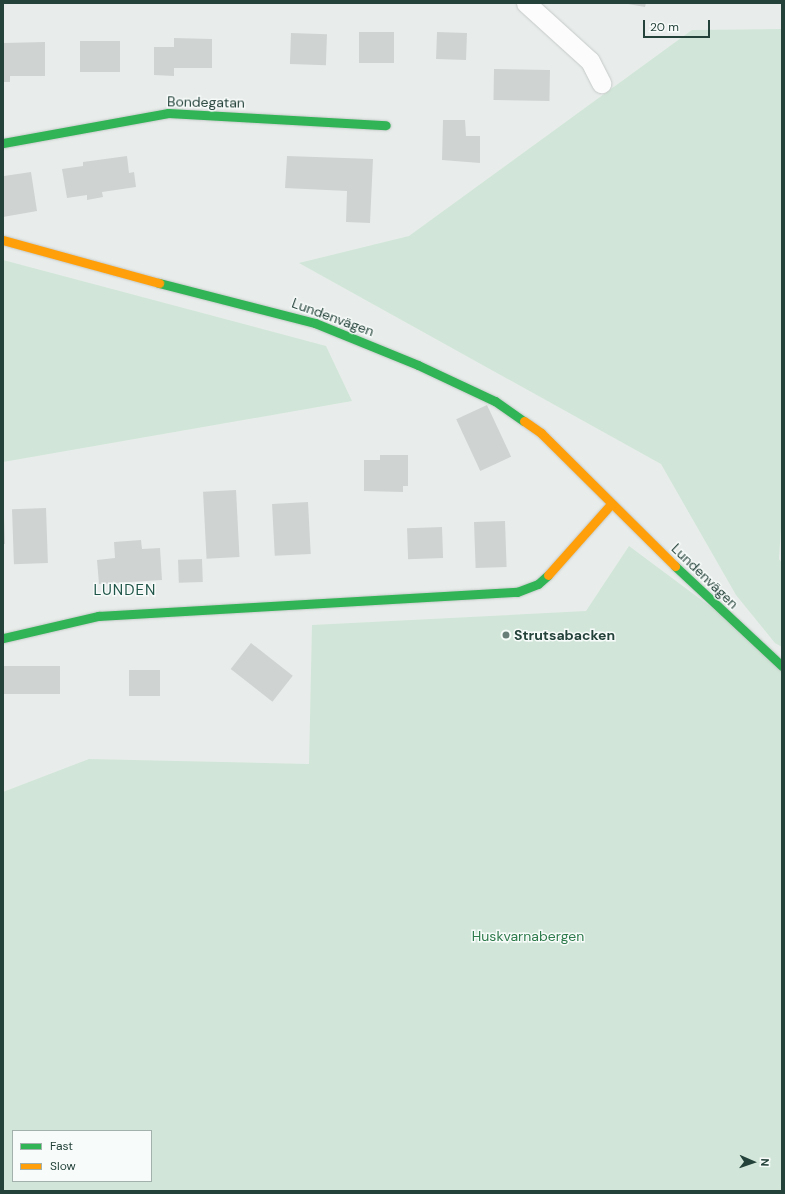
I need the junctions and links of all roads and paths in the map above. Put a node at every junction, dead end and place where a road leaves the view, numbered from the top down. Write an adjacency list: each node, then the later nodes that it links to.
1 (526, 3): 2 (street)
2 (601, 84)
3 (386, 124): 4 (street, Bondegatan)
4 (3, 144)
5 (3, 240): 6 (street, Lundenvägen)
6 (611, 504): 7 (street); 8 (street, Lundenvägen)
7 (3, 638)
8 (782, 666)

